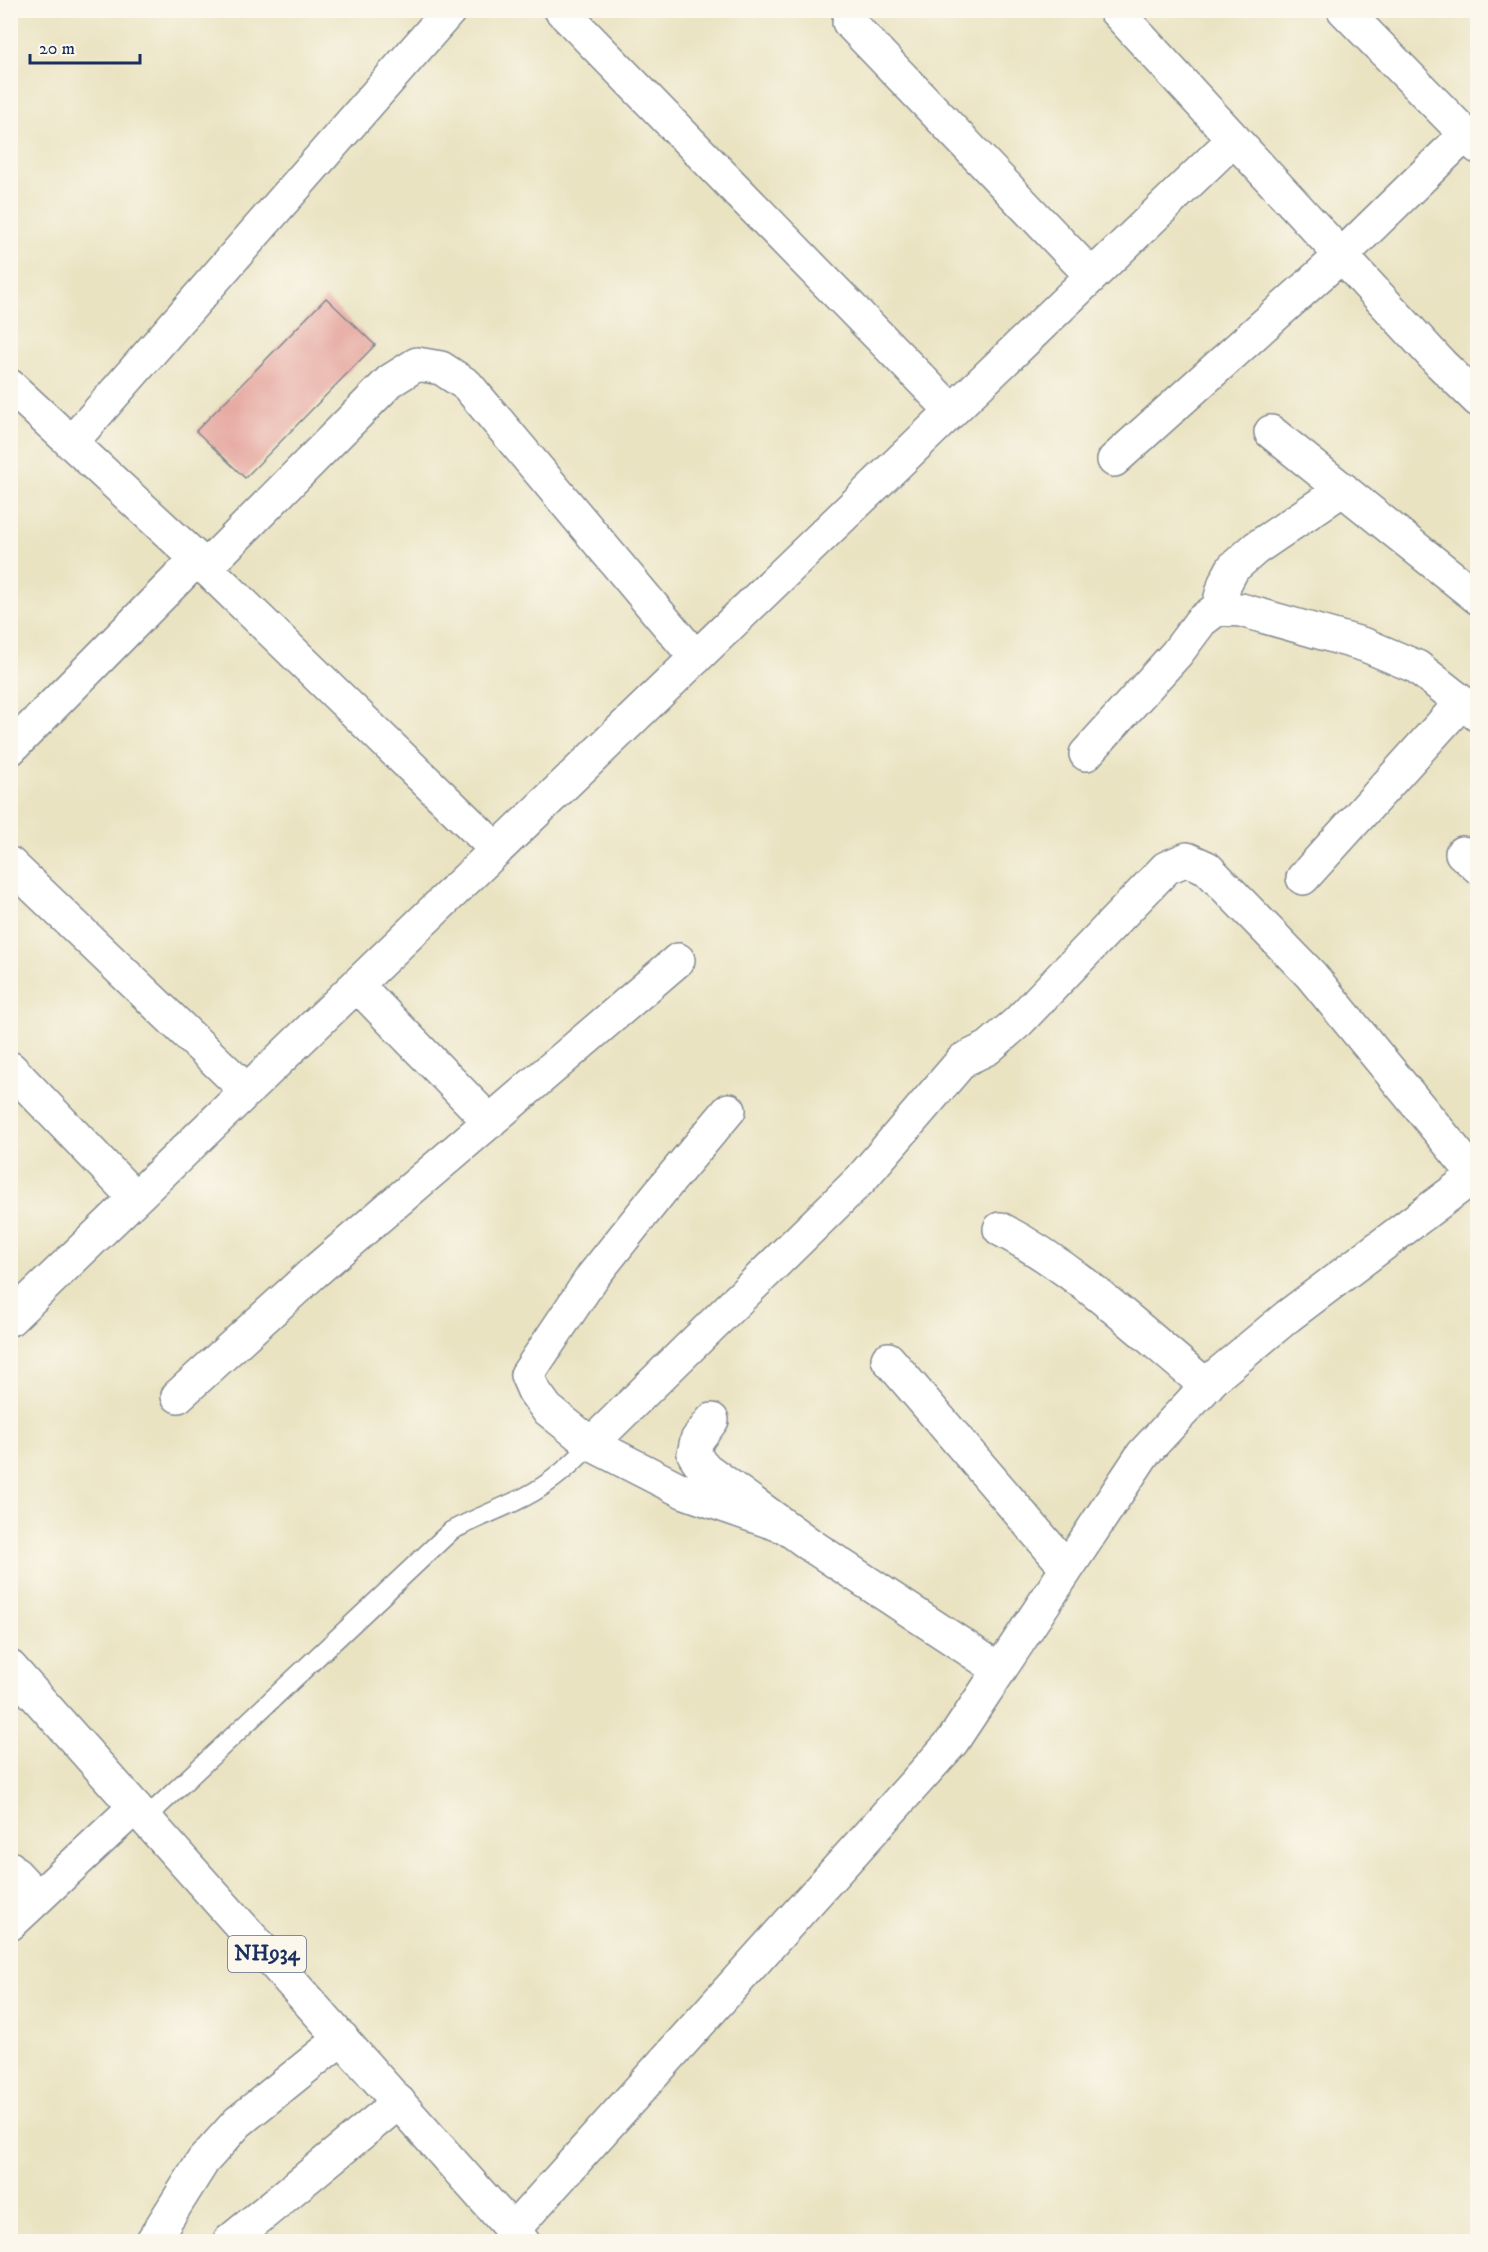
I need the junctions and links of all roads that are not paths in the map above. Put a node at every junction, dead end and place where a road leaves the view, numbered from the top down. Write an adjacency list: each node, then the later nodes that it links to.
1 (450, 10): 14 (main road)
2 (561, 10): 12 (main road)
3 (1344, 10): 7 (main road)
4 (1130, 15): 6 (main road)
5 (849, 22): 9 (main road)
6 (1234, 139): 8 (main road); 9 (main road)
7 (1471, 141): 8 (main road)
8 (1341, 256): 11 (main road); 15 (main road)
9 (1092, 276): 12 (main road)
10 (10, 386): 14 (main road)
11 (1478, 400)
12 (952, 411): 20 (main road)
13 (1271, 432): 16 (main road)
14 (71, 442): 17 (main road)
15 (1114, 460)
16 (1343, 489): 18 (main road); 19 (main road)
17 (201, 563): 20 (main road); 22 (main road); 24 (main road)
18 (1478, 598)
19 (1218, 608): 21 (main road); 23 (main road)
20 (696, 658): 24 (main road)
21 (1470, 708): 26 (main road)
22 (10, 748)
23 (1086, 754)
24 (497, 850): 28 (main road)
25 (10, 864): 30 (main road)
26 (1303, 878)
27 (678, 960): 32 (main road)
28 (357, 985): 30 (main road); 32 (main road)
29 (10, 1068): 34 (main road)
30 (247, 1091): 34 (main road)
31 (729, 1110): 41 (main road)
32 (490, 1122): 39 (main road)
33 (1476, 1174): 38 (main road); 41 (main road)
34 (135, 1198): 36 (main road)
35 (1000, 1229): 38 (main road)
36 (10, 1319)
37 (888, 1359): 43 (main road)
38 (1206, 1386): 43 (main road)
39 (178, 1396)
40 (712, 1420): 42 (main road)
41 (591, 1444): 42 (main road); 46 (lane)
42 (786, 1527): 45 (main road)
43 (1067, 1568): 45 (main road)
44 (10, 1667): 46 (main road, NH934)
45 (1000, 1670): 52 (main road)
46 (141, 1813): 48 (main road); 50 (main road, NH934)
47 (10, 1868): 48 (main road)
48 (38, 1898): 49 (main road)
49 (10, 1924)
50 (342, 2038): 51 (main road, NH934); 53 (main road)
51 (399, 2102): 52 (main road, NH934); 54 (main road)
52 (518, 2236)
53 (153, 2241)
54 (230, 2241)

